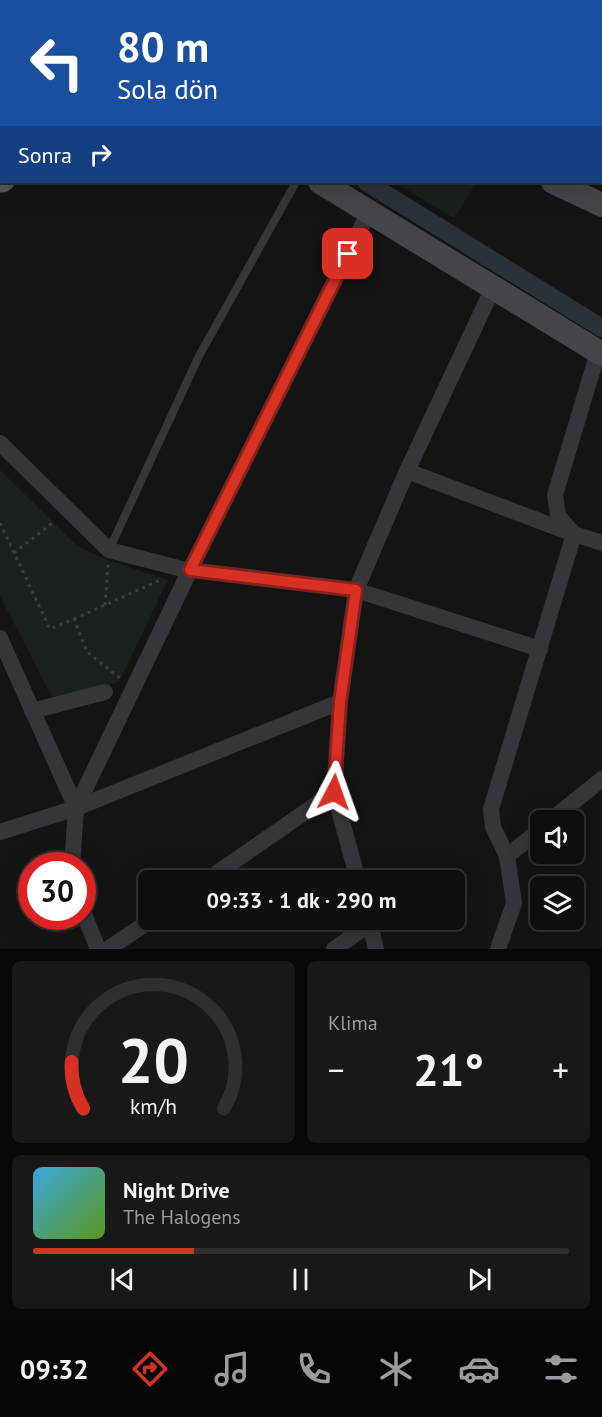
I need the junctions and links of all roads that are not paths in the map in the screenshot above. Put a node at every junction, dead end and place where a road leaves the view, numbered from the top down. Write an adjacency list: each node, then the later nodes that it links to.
1 (295, 183): 12 (lane)
2 (322, 183): 5 (street)
3 (555, 183): 4 (street)
4 (602, 204)
5 (369, 212): 6 (street); 13 (street)
6 (492, 288): 7 (street); 9 (street)
7 (600, 353): 10 (street)
8 (0, 443): 12 (street)
9 (407, 471): 10 (street); 14 (street)
10 (574, 534): 11 (street); 16 (street)
11 (602, 543)
12 (109, 550): 13 (street)
13 (186, 570): 14 (street); 22 (street)
14 (356, 590): 16 (street); 18 (street)
15 (0, 638): 19 (street)
16 (540, 649): 27 (street)
17 (105, 692): 19 (street)
18 (340, 702): 21 (street); 22 (street)
19 (32, 711): 22 (street)
20 (602, 779): 23 (street)
21 (334, 792): 28 (street); 29 (street)
22 (76, 808): 24 (street); 26 (street)
23 (563, 810)
24 (0, 832)
25 (530, 838): 27 (street)
26 (73, 852)
27 (507, 856): 38 (street)
28 (221, 870)
29 (355, 870)
30 (138, 929): 35 (street)
31 (90, 930): 34 (street)
32 (359, 930): 36 (street)
33 (372, 930): 37 (street)
34 (98, 949)
35 (108, 949)
36 (334, 949)
37 (376, 949)
38 (498, 949)

